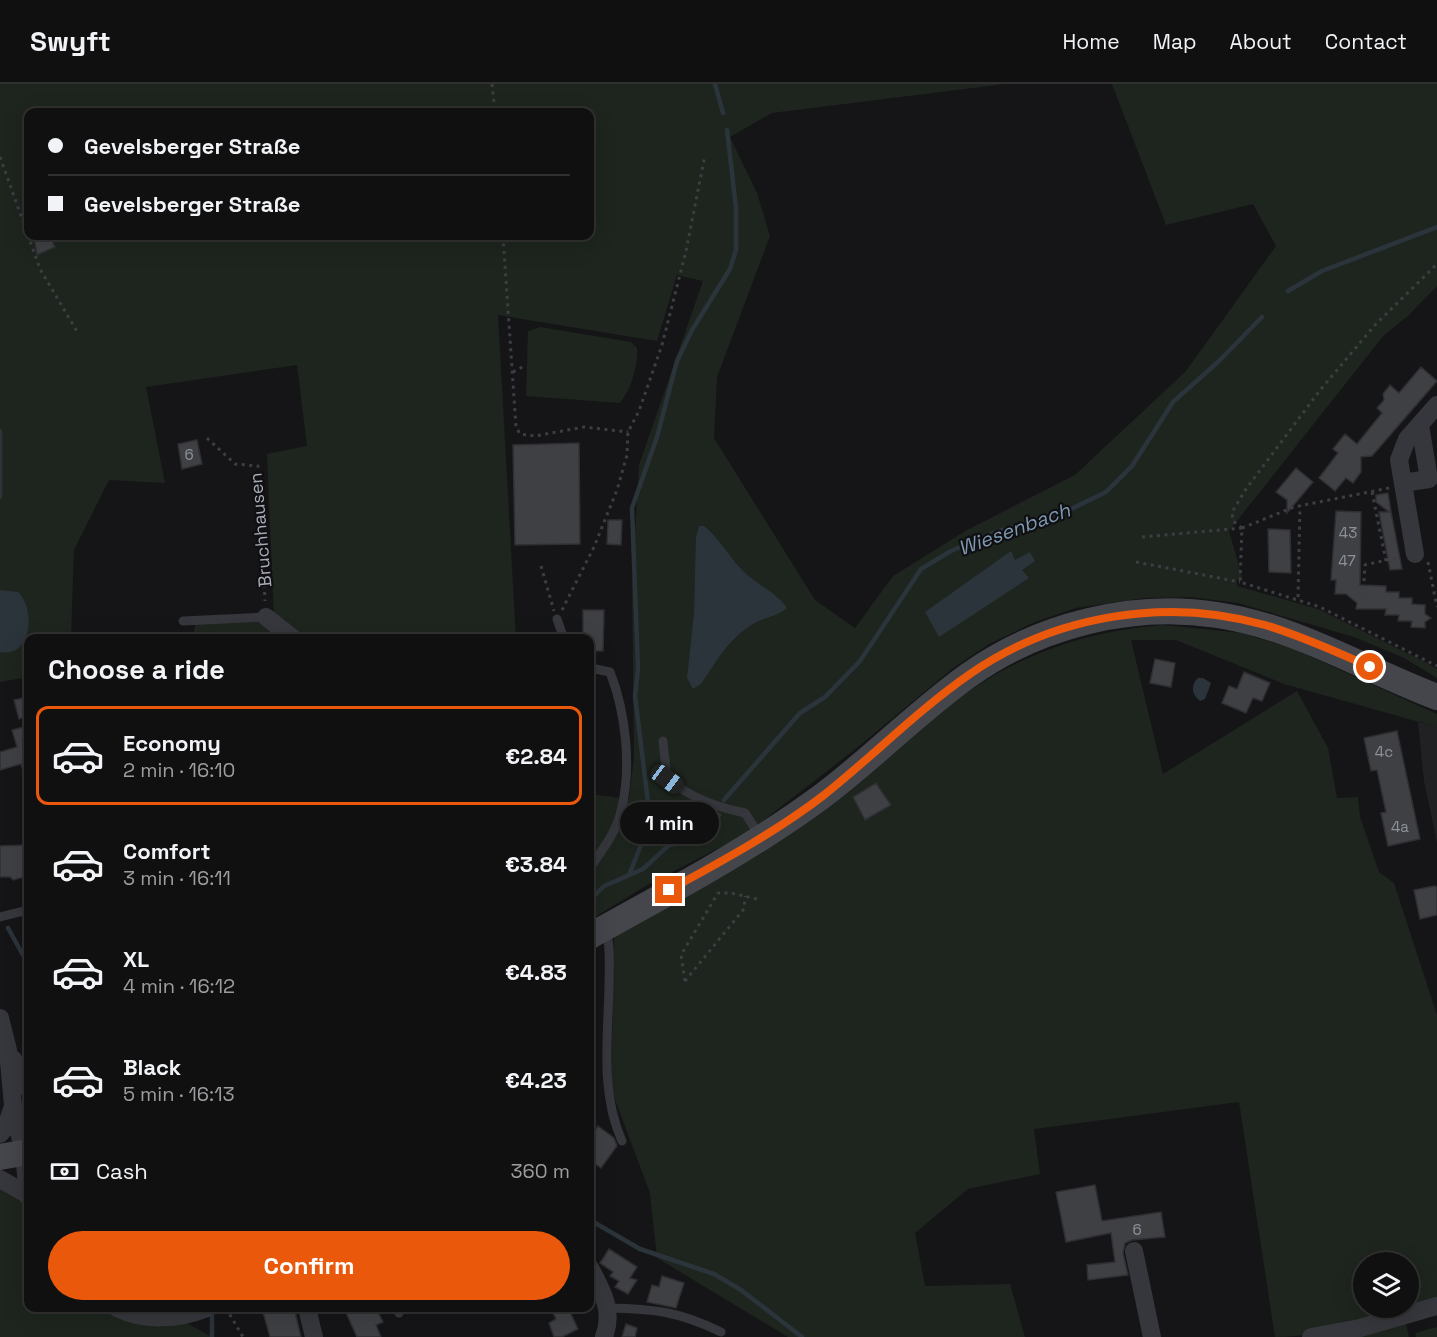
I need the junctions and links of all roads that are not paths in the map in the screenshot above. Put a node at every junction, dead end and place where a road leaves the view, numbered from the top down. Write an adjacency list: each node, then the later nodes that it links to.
1 (1437, 405): 2 (street)
2 (1420, 425): 3 (street); 3 (street)
3 (1403, 483): 4 (street)
4 (1420, 553)
5 (266, 618): 7 (lane); 8 (street)
6 (557, 619): 9 (lane)
7 (183, 621)
8 (287, 634)
9 (562, 634)
10 (594, 669): 14 (lane)
11 (1437, 698): 13 (main road)
12 (663, 741): 13 (lane)
13 (761, 838): 17 (main road)
14 (594, 862)
15 (24, 911): 16 (lane)
16 (0, 917)
17 (597, 932): 23 (lane)
18 (0, 1018): 19 (street)
19 (8, 1050): 20 (street); 21 (street)
20 (24, 1081)
21 (13, 1106): 22 (street); 24 (street)
22 (0, 1134)
23 (622, 1141)
24 (18, 1154): 26 (street)
25 (0, 1179): 27 (street)
26 (24, 1179)
27 (24, 1194)
28 (1134, 1251): 38 (street)
29 (594, 1275): 31 (street)
30 (1437, 1306): 39 (street)
31 (607, 1308): 35 (lane); 37 (street)
32 (130, 1312): 33 (street)
33 (195, 1312)
34 (308, 1312): 36 (street)
35 (720, 1332)
36 (314, 1337)
37 (604, 1337)
38 (1152, 1337)
39 (1311, 1337)

